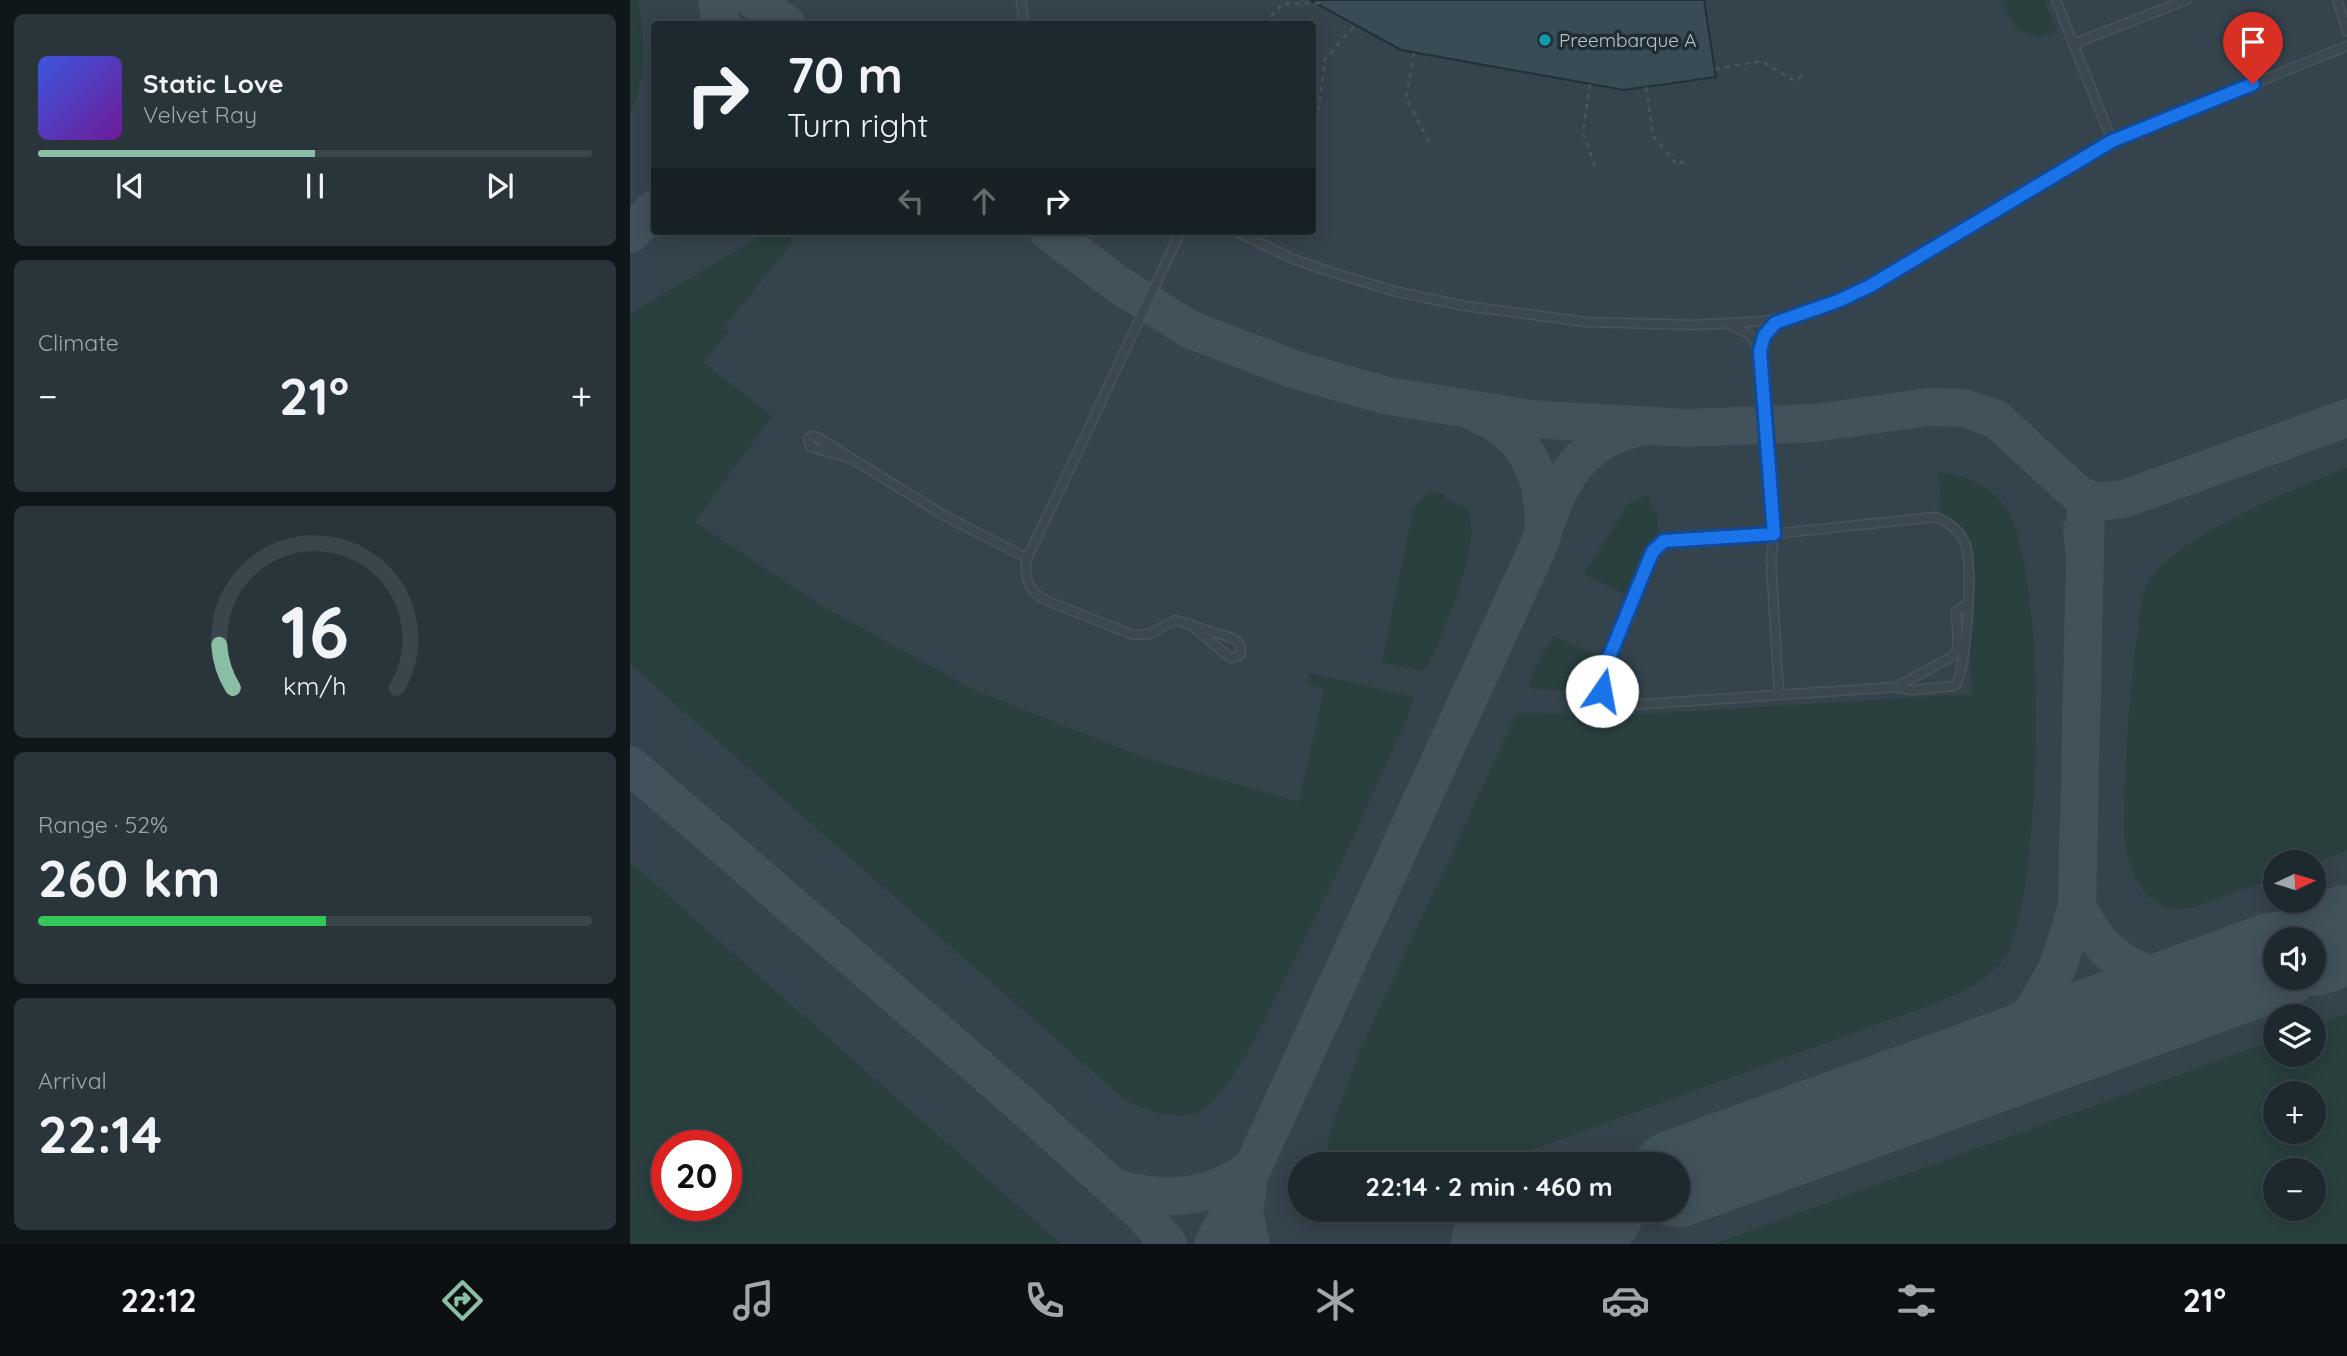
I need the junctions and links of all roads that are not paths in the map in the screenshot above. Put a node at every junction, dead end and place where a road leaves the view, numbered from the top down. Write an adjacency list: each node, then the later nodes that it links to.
1 (1022, 0): 5 (lane)
2 (2056, 0): 7 (lane)
3 (2186, 0): 7 (lane)
4 (2337, 0): 6 (lane)
5 (1024, 21)
6 (2347, 31)
7 (2073, 44): 9 (lane)
8 (2347, 46): 9 (lane)
9 (2112, 141): 12 (lane)
10 (1179, 235): 17 (lane)
11 (1242, 235): 13 (lane)
12 (1784, 317): 13 (lane); 14 (lane)
13 (1724, 324): 14 (lane)
14 (1760, 351): 16 (lane)
15 (848, 457): 17 (lane)
16 (1774, 534): 18 (lane); 21 (lane); 21 (lane)
17 (1027, 558): 19 (lane)
18 (1967, 611): 20 (lane); 20 (lane)
19 (1190, 624): 19 (lane)
20 (1896, 687): 21 (lane)
21 (1779, 695)

